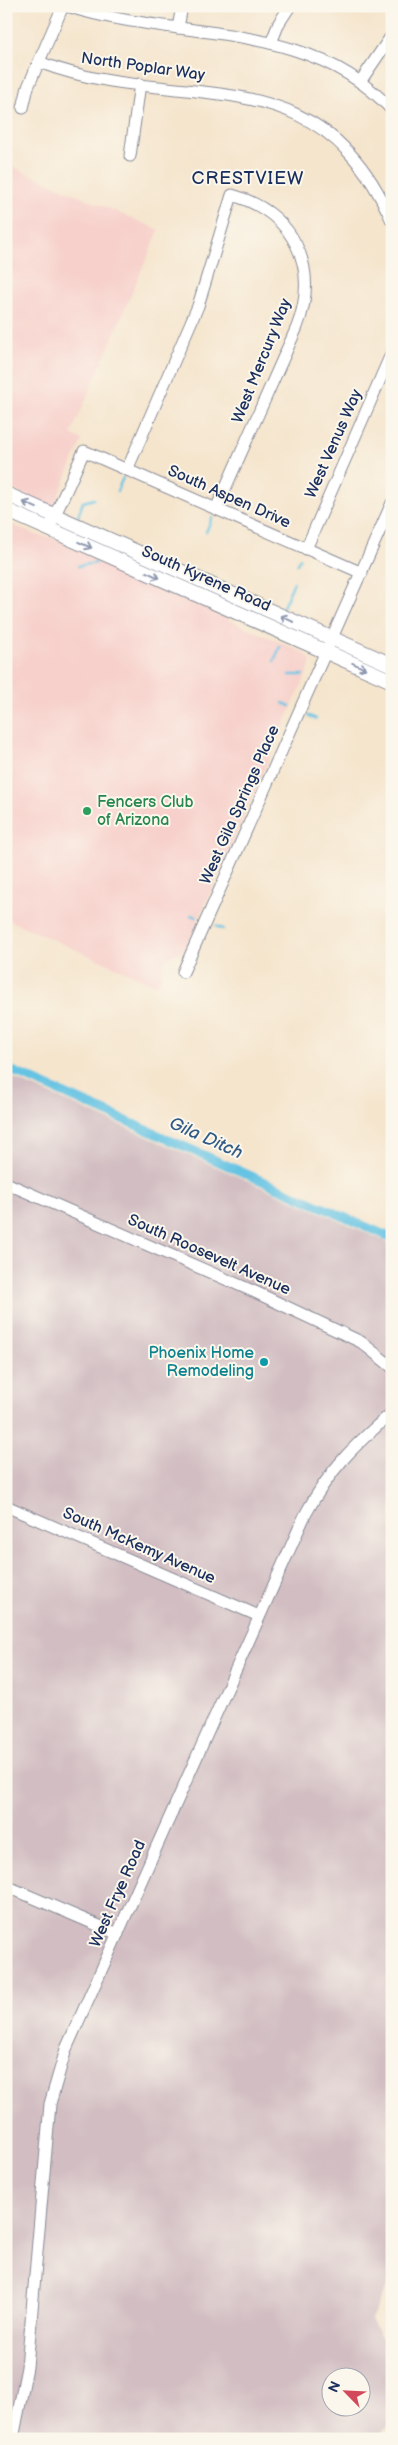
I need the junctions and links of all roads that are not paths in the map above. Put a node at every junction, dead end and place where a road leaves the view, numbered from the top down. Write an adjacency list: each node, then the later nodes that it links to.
1 (63, 6): 8 (street)
2 (67, 6): 5 (street)
3 (182, 6): 5 (street)
4 (290, 6): 7 (street)
5 (178, 28): 7 (street)
6 (392, 35): 9 (street)
7 (271, 43): 9 (street)
8 (39, 62): 10 (street, North Poplar Way); 11 (street)
9 (360, 82): 12 (street)
10 (140, 84): 13 (street); 14 (street, North Poplar Way)
11 (23, 108)
12 (392, 110)
13 (130, 156)
14 (392, 221)
15 (392, 352): 22 (street, West Venus Way)
16 (127, 470): 19 (street, South Aspen Drive); 19 (street, West Mercury Way); 21 (street, South Aspen Drive)
17 (6, 494): 21 (main road, South Kyrene Road, one-way to 17)
18 (392, 503): 23 (street, West Gila Springs Place)
19 (216, 509): 22 (street, South Aspen Drive)
20 (6, 510): 21 (main road, South Kyrene Road)
21 (52, 522): 24 (main road, South Kyrene Road, one-way to 21); 25 (main road, South Kyrene Road, one-way to 25)
22 (306, 548): 23 (street, South Aspen Drive)
23 (362, 572): 24 (street, West Gila Springs Place)
24 (332, 638): 25 (street, West Gila Springs Place); 26 (main road, South Kyrene Road)
25 (326, 652): 27 (main road, South Kyrene Road, one-way to 27); 28 (street, West Gila Springs Place)
26 (392, 665)
27 (392, 681)
28 (183, 972)
29 (6, 1184): 30 (street, South Roosevelt Avenue)
30 (392, 1366)
31 (392, 1413): 33 (street, West Frye Road)
32 (6, 1506): 33 (street, South McKemy Avenue)
33 (259, 1616): 35 (street, West Frye Road)
34 (6, 1886): 35 (street)
35 (118, 1934): 36 (street, West Frye Road)
36 (13, 2439)

